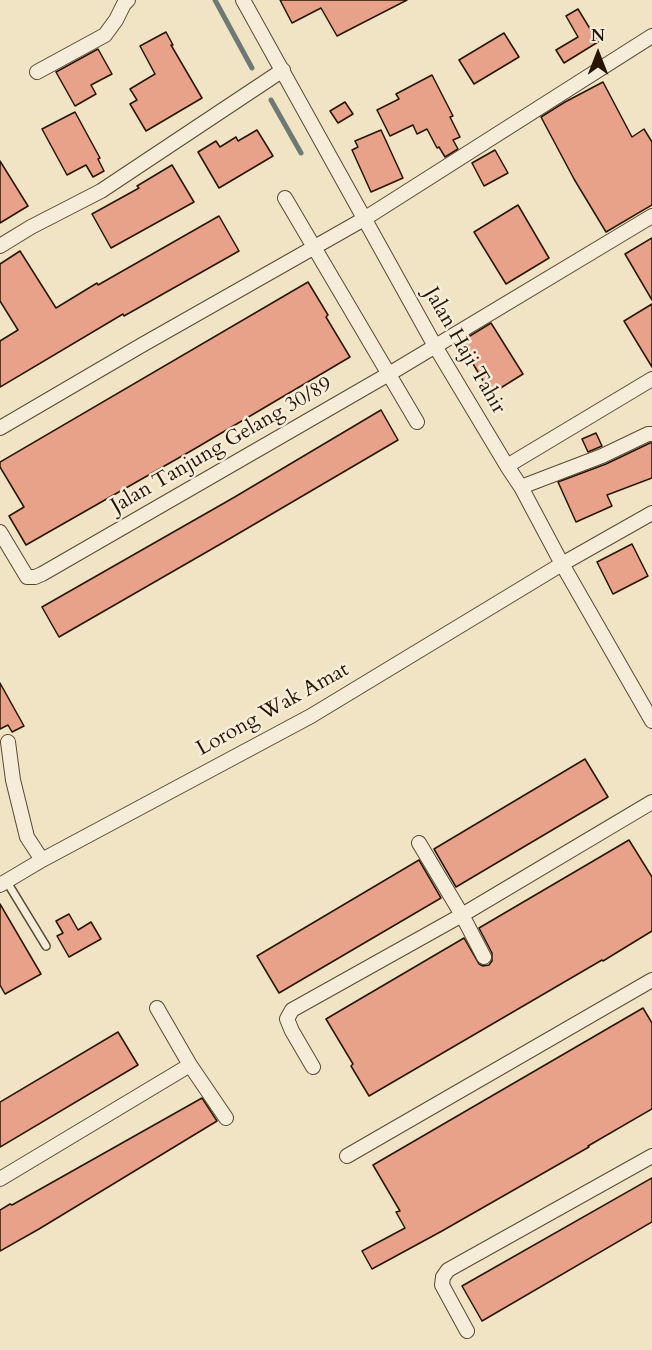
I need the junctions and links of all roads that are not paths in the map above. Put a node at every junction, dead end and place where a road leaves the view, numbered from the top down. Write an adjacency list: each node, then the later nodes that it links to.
1 (128, 0): 5 (street)
2 (243, 0): 4 (street, Jalan Haji Tahir)
3 (652, 36): 8 (street)
4 (283, 70): 8 (street, Jalan Haji Tahir); 9 (street)
5 (37, 72)
6 (285, 198): 10 (street)
7 (652, 216): 11 (street, Jalan Tanjung Gelang 30/89)
8 (364, 219): 10 (street); 11 (street, Jalan Haji Tahir)
9 (0, 246)
10 (314, 248): 12 (street); 15 (street)
11 (435, 346): 12 (street, Jalan Tanjung Gelang 30/89); 17 (street, Jalan Haji Tahir)
12 (389, 374): 14 (street); 20 (street, Jalan Tanjung Gelang 30/89)
13 (652, 379): 17 (street)
14 (417, 422)
15 (0, 428)
16 (652, 434): 18 (street)
17 (507, 466): 18 (street, Jalan Haji Tahir)
18 (521, 487): 21 (street, Jalan Haji Tahir)
19 (652, 513): 21 (street, Lorong Wak Amat)
20 (0, 532)
21 (562, 564): 22 (street, Jalan Haji Tahir); 26 (street, Lorong Wak Amat)
22 (652, 721)
23 (8, 742): 26 (street)
24 (652, 802): 28 (street)
25 (419, 843): 28 (street)
26 (42, 860): 27 (street, Lorong Wak Amat)
27 (4, 884): 29 (lane)
28 (462, 915): 30 (street); 34 (street)
29 (46, 946)
30 (483, 957)
31 (652, 980): 36 (street)
32 (157, 1008): 33 (street)
33 (190, 1065): 35 (street); 38 (street)
34 (313, 1067)
35 (226, 1118)
36 (347, 1156)
37 (652, 1156): 39 (street)
38 (0, 1179)
39 (467, 1331)

